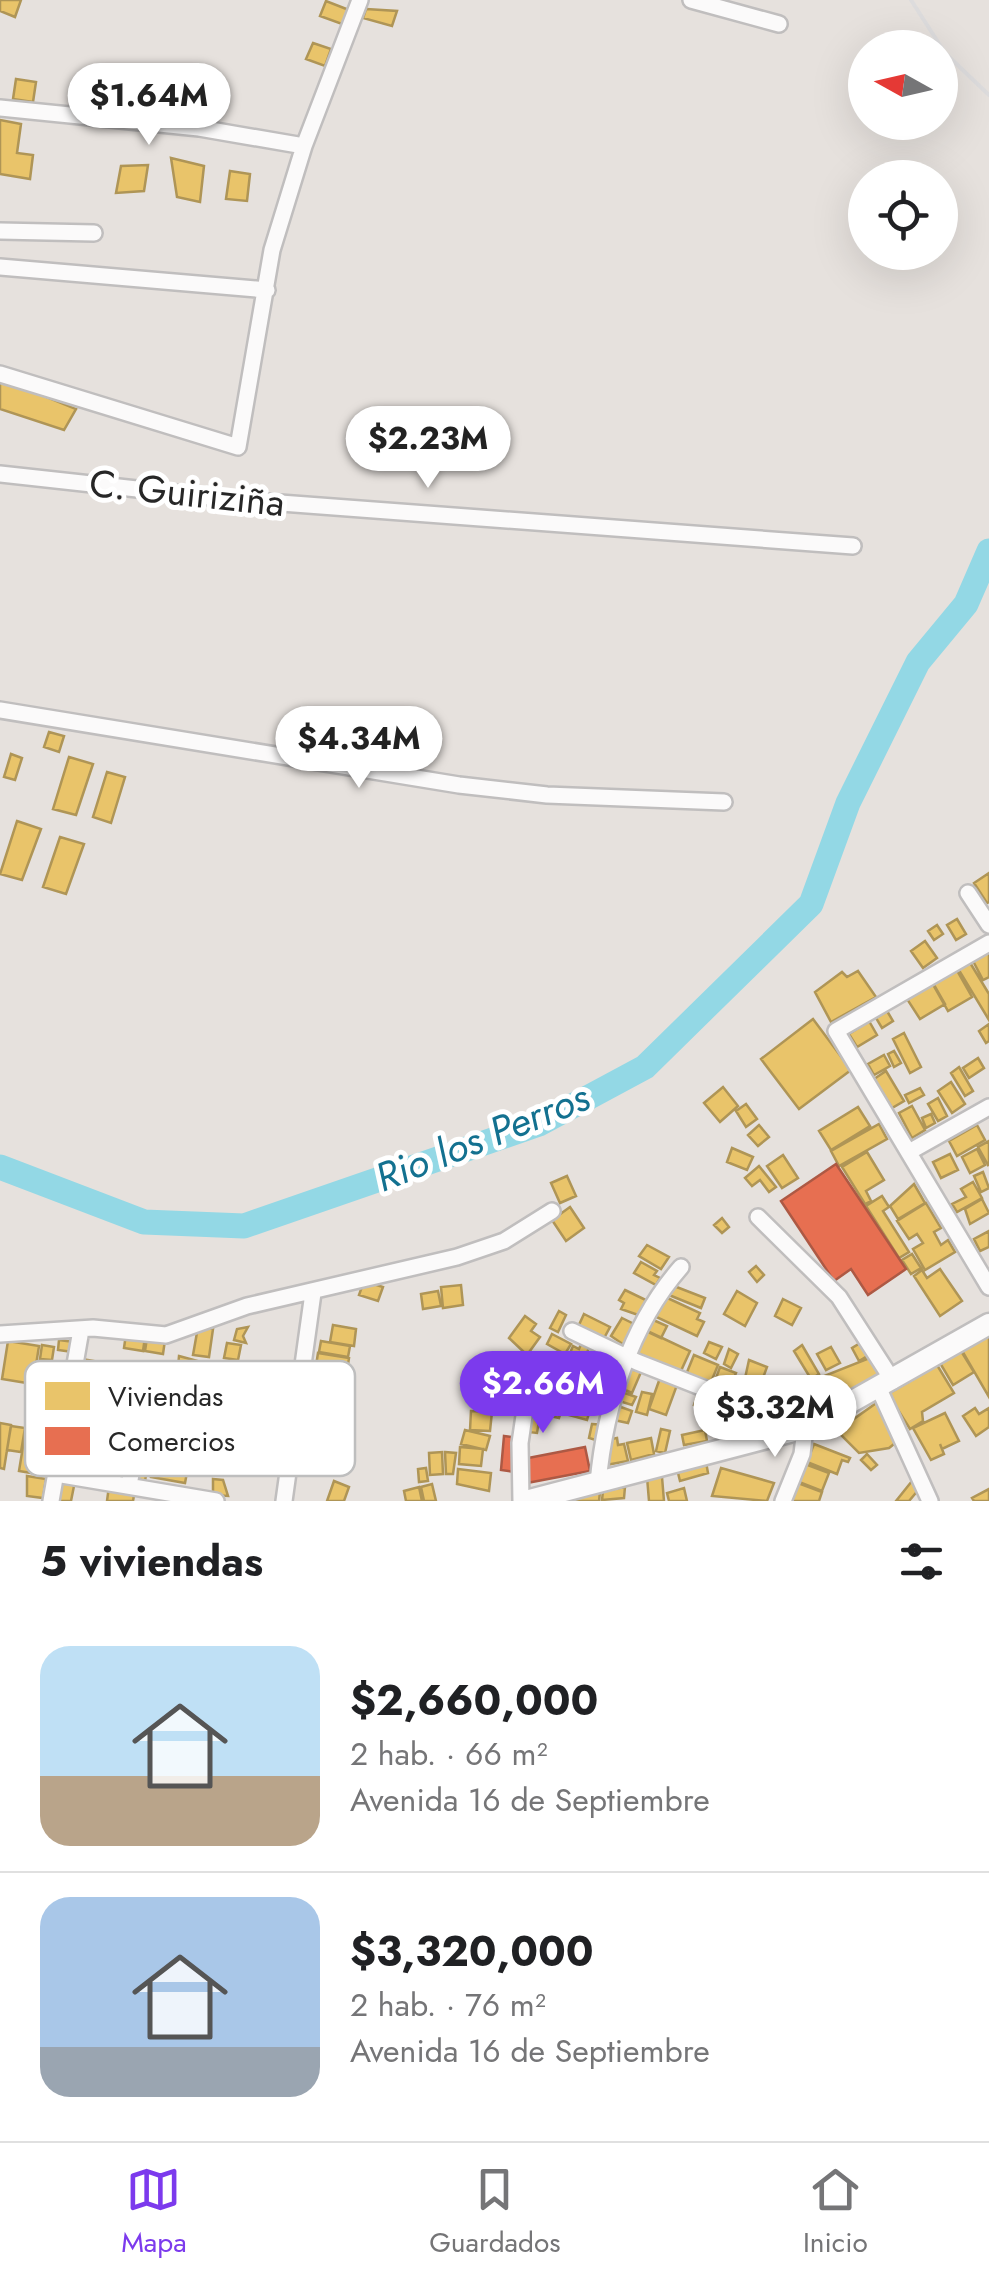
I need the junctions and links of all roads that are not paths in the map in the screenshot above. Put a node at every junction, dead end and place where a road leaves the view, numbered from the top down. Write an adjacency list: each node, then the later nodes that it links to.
1 (360, 0): 5 (street)
2 (691, 0): 3 (street)
3 (779, 24)
4 (0, 108): 5 (street)
5 (304, 146): 9 (street)
6 (0, 230): 7 (street)
7 (94, 232)
8 (0, 267): 9 (street)
9 (267, 290): 10 (street)
10 (0, 374)
11 (0, 474): 12 (street, C. Guiriziña)
12 (853, 546)
13 (0, 710): 14 (street)
14 (724, 802)
15 (968, 893): 16 (street)
16 (989, 925)
17 (989, 943): 19 (street)
18 (989, 1106): 19 (street)
19 (909, 1152): 23 (street)
20 (552, 1211): 24 (street)
21 (758, 1217): 33 (street)
22 (680, 1266): 29 (street)
23 (989, 1288)
24 (313, 1293): 26 (street); 31 (street)
25 (989, 1324): 33 (street)
26 (82, 1330): 28 (street); 30 (street)
27 (572, 1331): 29 (street)
28 (0, 1334)
29 (626, 1358): 34 (street); 39 (street)
30 (76, 1361)
31 (304, 1361)
32 (530, 1368): 44 (street)
33 (886, 1385): 34 (street); 46 (street)
34 (805, 1428): 39 (street); 45 (street)
35 (56, 1476): 41 (street)
36 (68, 1476): 40 (street)
37 (130, 1476): 40 (street)
38 (287, 1476): 43 (street)
39 (598, 1482): 44 (street)
40 (128, 1486): 42 (street)
41 (51, 1501)
42 (216, 1501)
43 (284, 1501)
44 (524, 1501)
45 (783, 1501)
46 (930, 1501)

